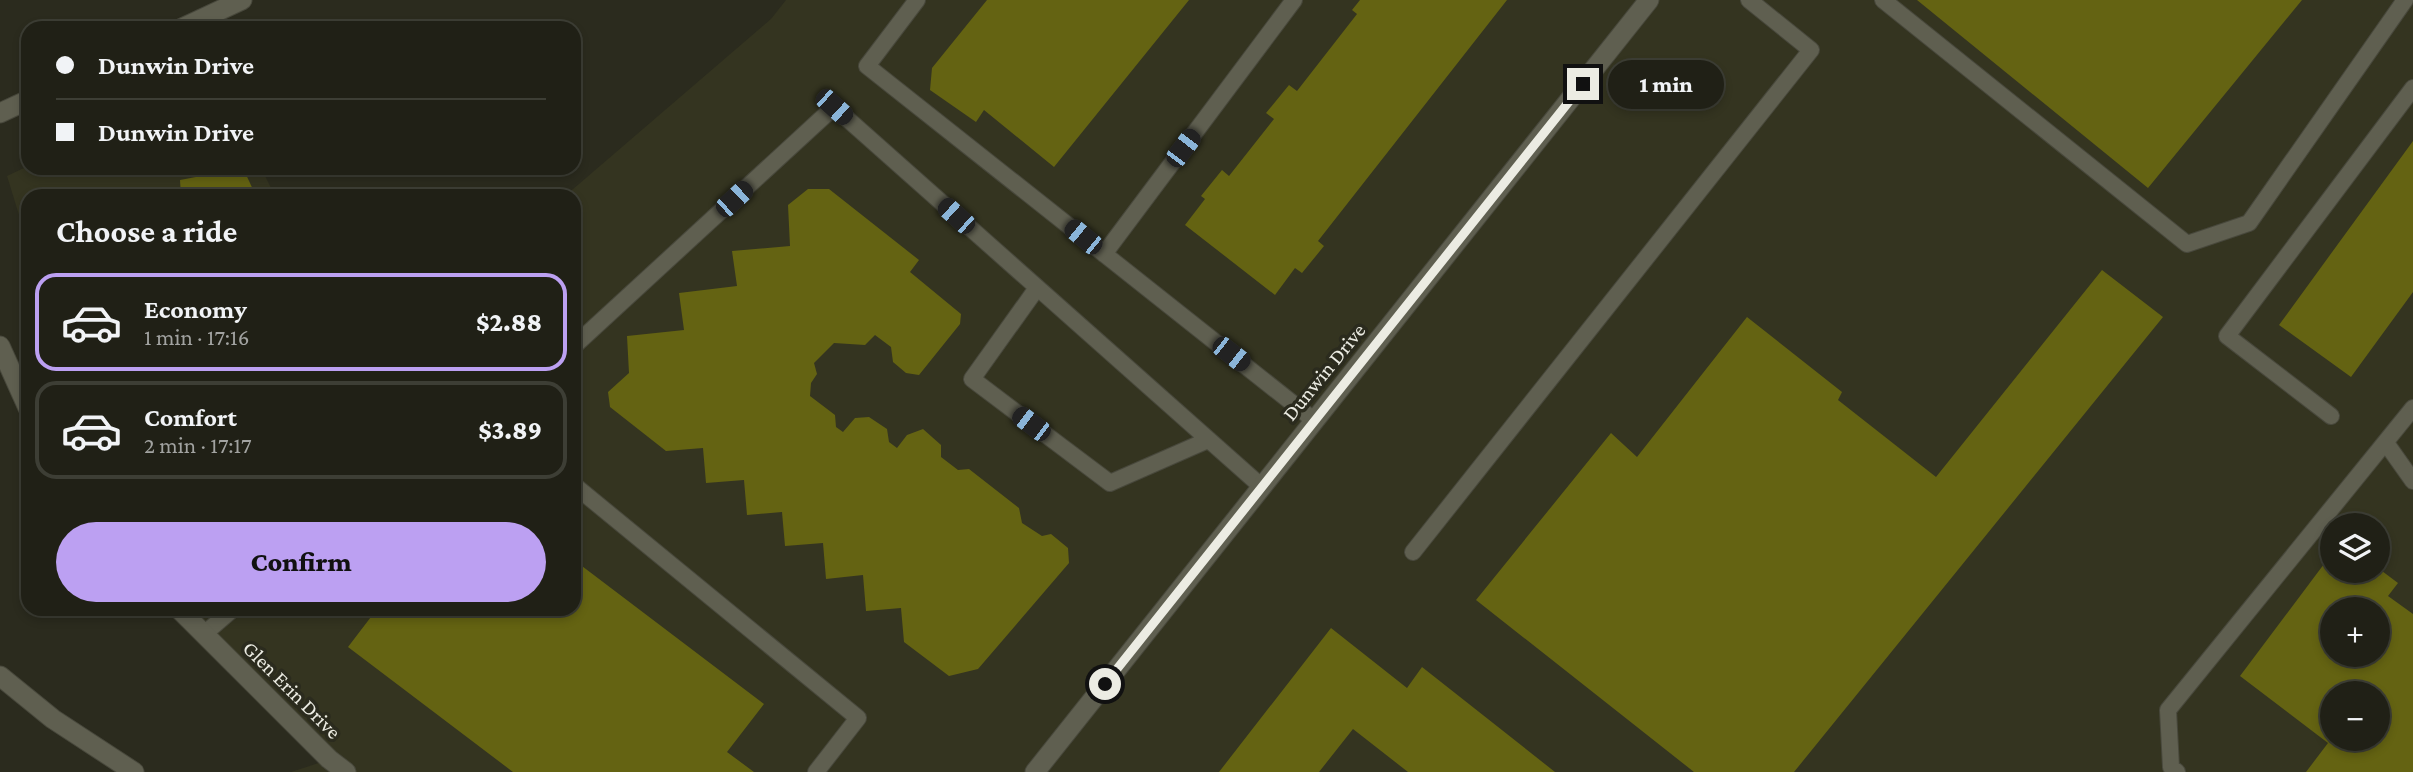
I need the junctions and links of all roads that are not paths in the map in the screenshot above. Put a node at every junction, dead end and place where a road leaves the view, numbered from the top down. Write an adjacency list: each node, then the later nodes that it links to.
1 (242, 0): 8 (street)
2 (917, 0): 12 (lane)
3 (1294, 0): 12 (lane)
4 (1649, 0): 19 (street, Dunwin Drive)
5 (1749, 0): 25 (lane)
6 (1883, 0): 7 (lane)
7 (2404, 0)
8 (197, 21)
9 (2413, 88): 18 (lane)
10 (21, 103): 11 (street)
11 (0, 113)
12 (1104, 254): 19 (lane)
13 (1037, 288): 14 (lane); 20 (lane); 20 (lane)
14 (581, 340)
15 (0, 346): 16 (street)
16 (21, 392)
17 (2413, 408): 21 (lane)
18 (2331, 415)
19 (1315, 421): 23 (street, Dunwin Drive)
20 (1208, 440): 23 (lane)
21 (2386, 443): 22 (lane); 34 (lane)
22 (2413, 481)
23 (1262, 487): 33 (street, Dunwin Drive)
24 (581, 491): 32 (lane)
25 (1413, 552)
26 (186, 616): 28 (street, Glen Erin Drive)
27 (225, 616): 28 (lane)
28 (204, 635): 31 (street, Glen Erin Drive)
29 (0, 676): 30 (street)
30 (134, 772)
31 (346, 772)
32 (816, 772)
33 (1035, 772)
34 (2177, 772)

